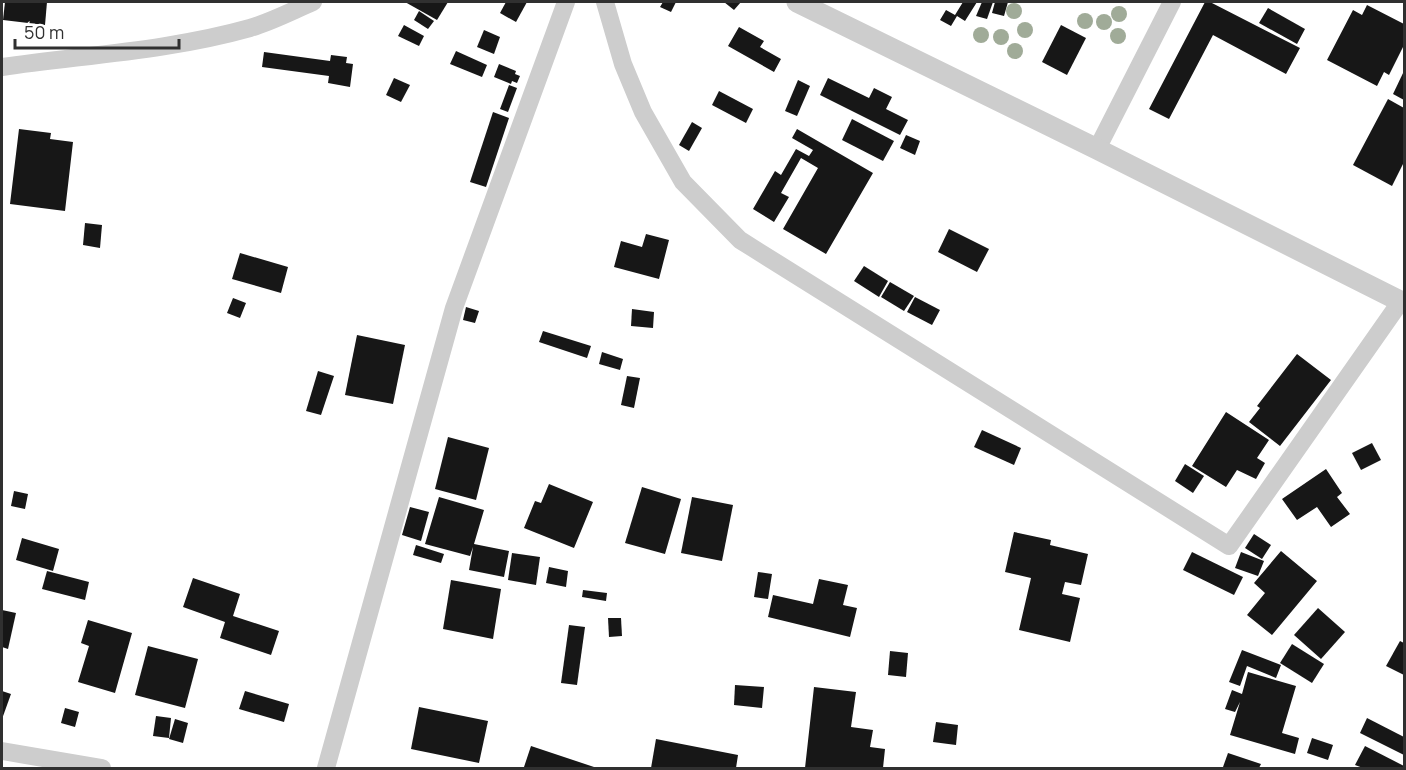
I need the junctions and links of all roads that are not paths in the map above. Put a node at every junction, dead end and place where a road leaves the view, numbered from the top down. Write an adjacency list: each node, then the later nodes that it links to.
1 (313, 2): 6 (street)
2 (566, 2): 12 (street)
3 (605, 2): 8 (street)
4 (797, 2): 7 (street)
5 (1172, 2): 7 (street)
6 (2, 67)
7 (1097, 148): 8 (street)
8 (1403, 302)
9 (2, 751): 10 (street)
10 (56, 764): 11 (street)
11 (102, 768)
12 (326, 768)

